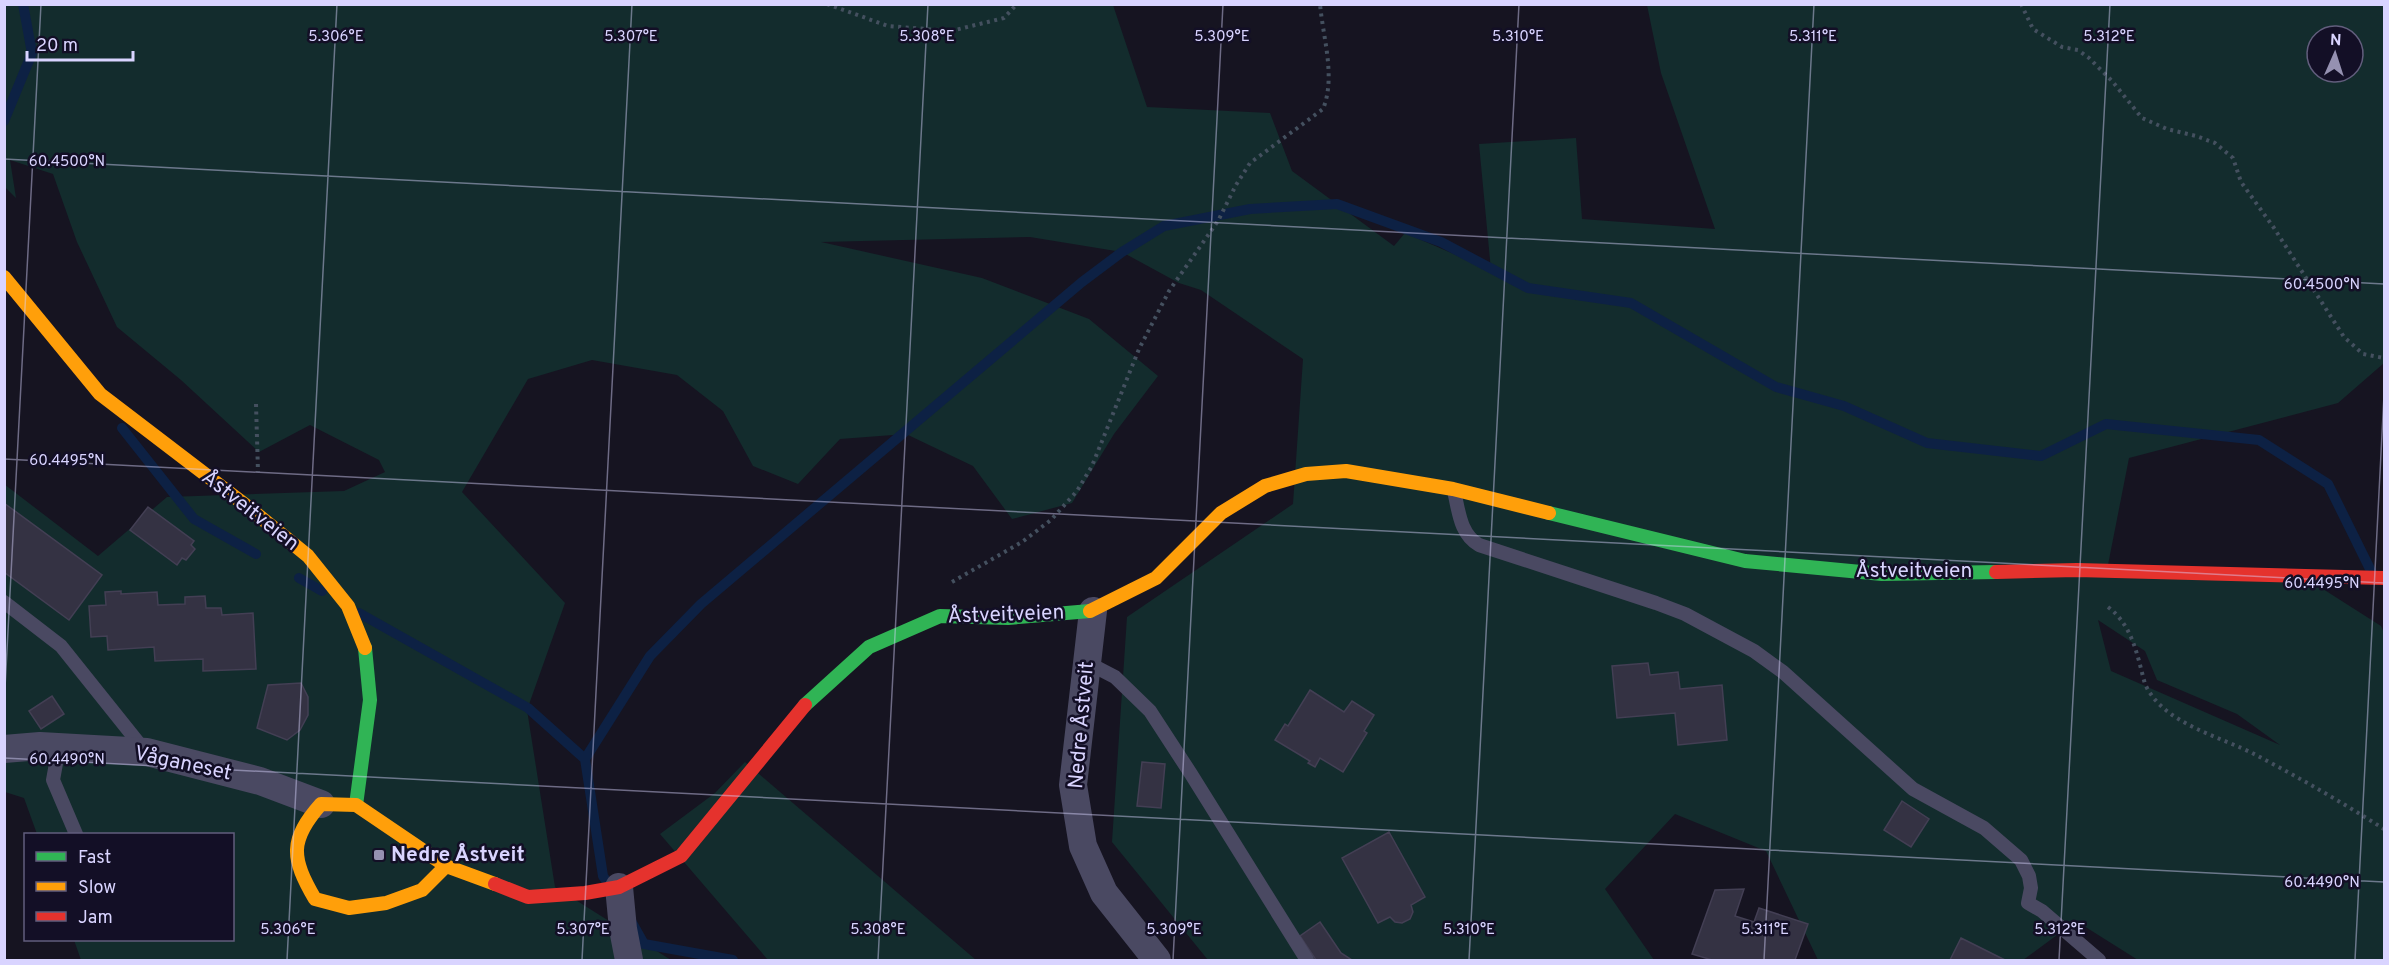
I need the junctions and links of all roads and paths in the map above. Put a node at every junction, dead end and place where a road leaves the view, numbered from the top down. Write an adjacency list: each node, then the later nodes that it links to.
1 (826, 4): 2 (path)
2 (1017, 4)
3 (1320, 4): 14 (path)
4 (2021, 4): 6 (path)
5 (4, 277): 9 (street, Åstveitveien)
6 (2385, 358)
7 (256, 404): 9 (path)
8 (1453, 489): 10 (street, Åstveitveien); 13 (street, Åstveitveien); 28 (lane)
9 (248, 507): 20 (street, Åstveitveien)
10 (2077, 570): 11 (street, Åstveitveien); 21 (path)
11 (2385, 578)
12 (4, 602): 18 (lane)
13 (1093, 611): 14 (street, Åstveitveien); 15 (street, Nedre Åstveit)
14 (940, 616): 24 (street, Åstveitveien)
15 (1088, 663): 26 (street, Nedre Åstveit); 27 (lane)
16 (59, 747): 17 (street, Våganeset); 18 (street, Våganeset); 22 (lane)
17 (4, 749)
18 (147, 752): 19 (street, Våganeset)
19 (321, 804): 20 (street); 23 (street)
20 (356, 805): 23 (street, Åstveitveien)
21 (2385, 829)
22 (76, 833)
23 (446, 866): 24 (street, Åstveitveien)
24 (619, 887): 25 (street)
25 (629, 960)
26 (1157, 960)
27 (1307, 960)
28 (2099, 960)

